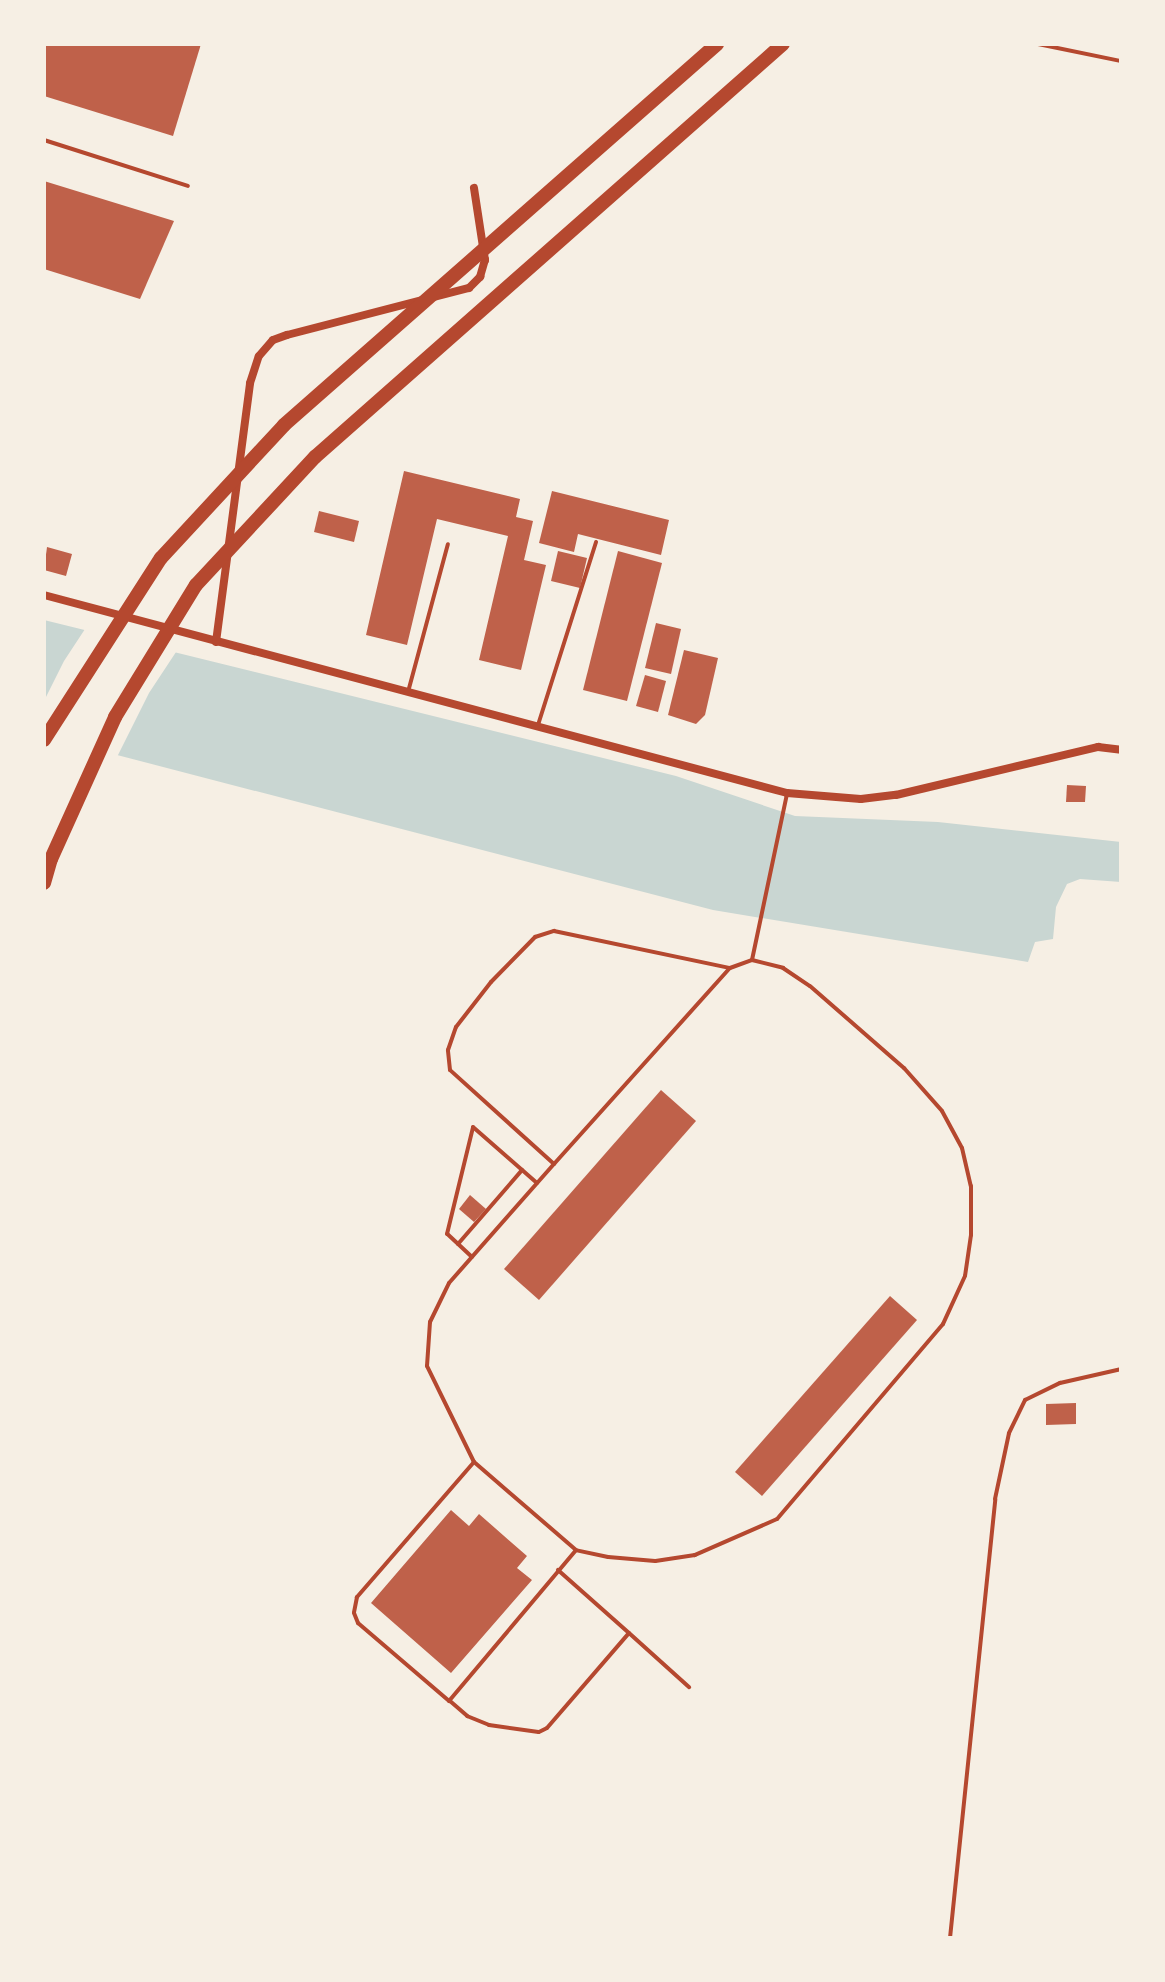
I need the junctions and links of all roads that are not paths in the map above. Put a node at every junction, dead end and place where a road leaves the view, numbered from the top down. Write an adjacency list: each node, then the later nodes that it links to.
1 (717, 44): 14 (highway)
2 (783, 44): 17 (highway)
3 (1038, 44): 4 (lane)
4 (1121, 61)
5 (44, 140): 6 (lane)
6 (188, 186)
7 (474, 188): 11 (street)
8 (596, 542): 13 (lane)
9 (448, 544): 12 (lane)
10 (44, 595): 11 (street)
11 (216, 642): 12 (street)
12 (407, 694): 13 (street)
13 (537, 728): 16 (street)
14 (44, 740)
15 (1121, 750): 16 (street)
16 (787, 793): 18 (lane)
17 (44, 883)
18 (752, 960): 19 (lane); 27 (lane)
19 (730, 968): 20 (lane); 20 (lane)
20 (554, 1164): 22 (lane)
21 (522, 1170): 22 (lane); 23 (lane); 23 (lane)
22 (537, 1183): 24 (lane)
23 (458, 1245): 24 (lane)
24 (472, 1257): 26 (lane)
25 (1121, 1369): 32 (lane)
26 (474, 1462): 27 (lane); 31 (lane)
27 (576, 1550): 28 (lane)
28 (558, 1570): 29 (lane); 31 (lane)
29 (629, 1633): 30 (lane); 31 (lane)
30 (689, 1687)
31 (449, 1701)
32 (950, 1938)

